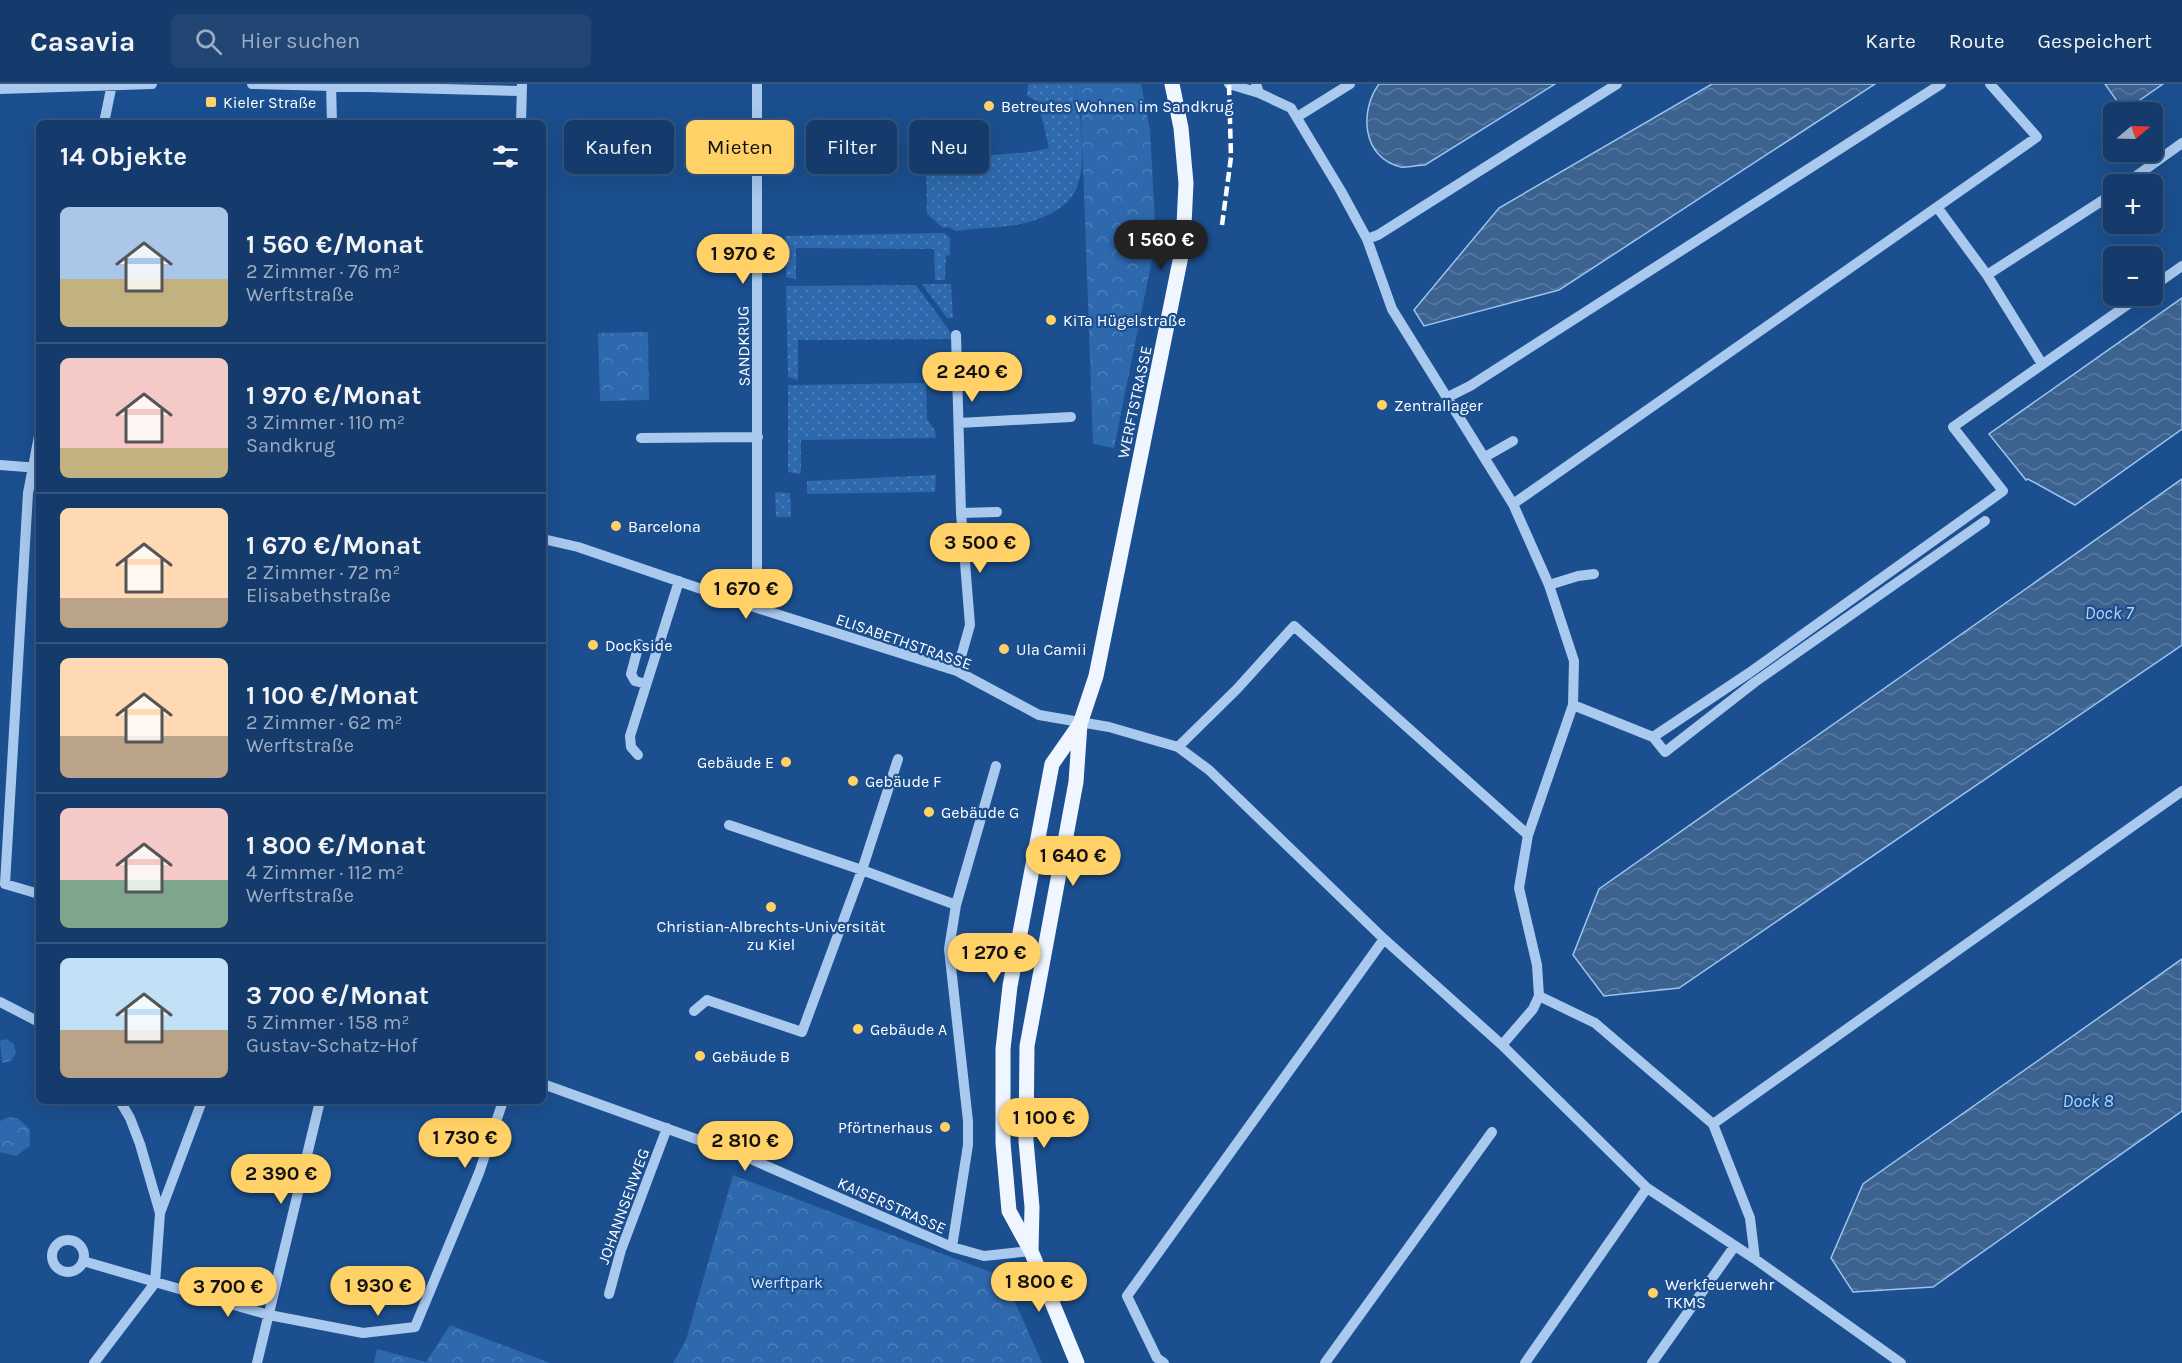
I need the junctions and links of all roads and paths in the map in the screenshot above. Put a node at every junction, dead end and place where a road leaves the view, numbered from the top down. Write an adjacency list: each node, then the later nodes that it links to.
1 (112, 84): 2 (street); 14 (street); 16 (street)
2 (152, 84)
3 (252, 84): 11 (street)
4 (757, 84): 33 (street, SANDKRUG)
5 (1172, 84): 54 (main road, WERFTSTRASSE)
6 (1229, 84): 13 (street)
7 (1350, 84): 15 (street)
8 (1617, 84): 23 (street)
9 (1941, 84): 30 (street)
10 (1990, 84): 22 (street)
11 (331, 86): 12 (street); 17 (street)
12 (521, 87): 18 (street)
13 (1258, 89): 15 (street)
14 (0, 90)
15 (1296, 117): 23 (street)
16 (105, 120)
17 (332, 120)
18 (521, 120)
19 (2182, 143): 20 (street)
20 (2139, 174)
21 (2103, 200): 25 (street)
22 (1937, 207): 25 (street); 40 (street)
23 (1367, 239): 30 (street)
24 (2182, 266): 26 (street)
25 (1988, 275): 29 (street)
26 (2163, 279)
27 (2126, 306): 29 (street)
28 (956, 335): 32 (street)
29 (2042, 364): 51 (street)
30 (1448, 397): 36 (street)
31 (1071, 417): 32 (street)
32 (958, 423): 42 (street)
33 (759, 437): 34 (street); 48 (street, SANDKRUG)
34 (641, 438)
35 (1513, 441): 36 (street)
36 (1485, 457): 40 (street)
37 (0, 465): 38 (street)
38 (36, 468): 39 (street)
39 (34, 494): 64 (street)
40 (1513, 504): 47 (street)
41 (998, 512): 42 (street)
42 (961, 513): 50 (street)
43 (1985, 521): 51 (street)
44 (546, 540): 46 (street, ELISABETHSTRASSE)
45 (1594, 574): 47 (street)
46 (679, 581): 48 (street, ELISABETHSTRASSE); 52 (street)
47 (1549, 585): 53 (street)
48 (757, 608): 50 (street, ELISABETHSTRASSE)
49 (639, 644): 52 (street)
50 (957, 671): 54 (street, ELISABETHSTRASSE)
51 (1752, 677): 55 (street); 55 (street)
52 (646, 684): 57 (street)
53 (1573, 705): 55 (street); 62 (street)
54 (1080, 724): 56 (street, ELISABETHSTRASSE); 84 (main road, WERFTSTRASSE); 84 (main road, WERFTSTRASSE)
55 (1653, 737)
56 (1178, 747): 62 (street); 66 (street)
57 (638, 754)
58 (898, 759): 63 (street)
59 (996, 766): 65 (street)
60 (2182, 791): 77 (street)
61 (729, 825): 63 (street)
62 (1528, 835): 67 (street)
63 (862, 870): 65 (street); 69 (street)
64 (36, 893)
65 (956, 905): 82 (street)
66 (1383, 939): 71 (street); 90 (street)
67 (1539, 996): 71 (street); 77 (street)
68 (0, 1002): 70 (street)
69 (694, 1011)
70 (36, 1020)
71 (1502, 1045): 80 (street)
72 (546, 1085): 78 (street, KAISERSTRASSE)
73 (122, 1104): 81 (street)
74 (201, 1104): 81 (street)
75 (319, 1104): 89 (street)
76 (501, 1104): 89 (street)
77 (1713, 1124): 85 (street)
78 (667, 1128): 82 (street, KAISERSTRASSE); 88 (street, JOHANNSENWEG)
79 (1492, 1132): 94 (street)
80 (1647, 1188): 83 (street); 95 (street)
81 (160, 1213): 87 (street)
82 (952, 1247): 84 (street, KAISERSTRASSE)
83 (1734, 1247): 85 (street); 96 (street)
84 (1031, 1251): 93 (main road, WERFTSTRASSE)
85 (1755, 1259): 97 (street)
86 (83, 1261): 87 (street)
87 (155, 1283): 89 (street); 91 (street)
88 (609, 1294)
89 (269, 1315): 92 (street)
90 (1160, 1361)
91 (94, 1363)
92 (257, 1363)
93 (1077, 1363)
94 (1325, 1363)
95 (1525, 1363)
96 (1652, 1363)
97 (1901, 1363)

